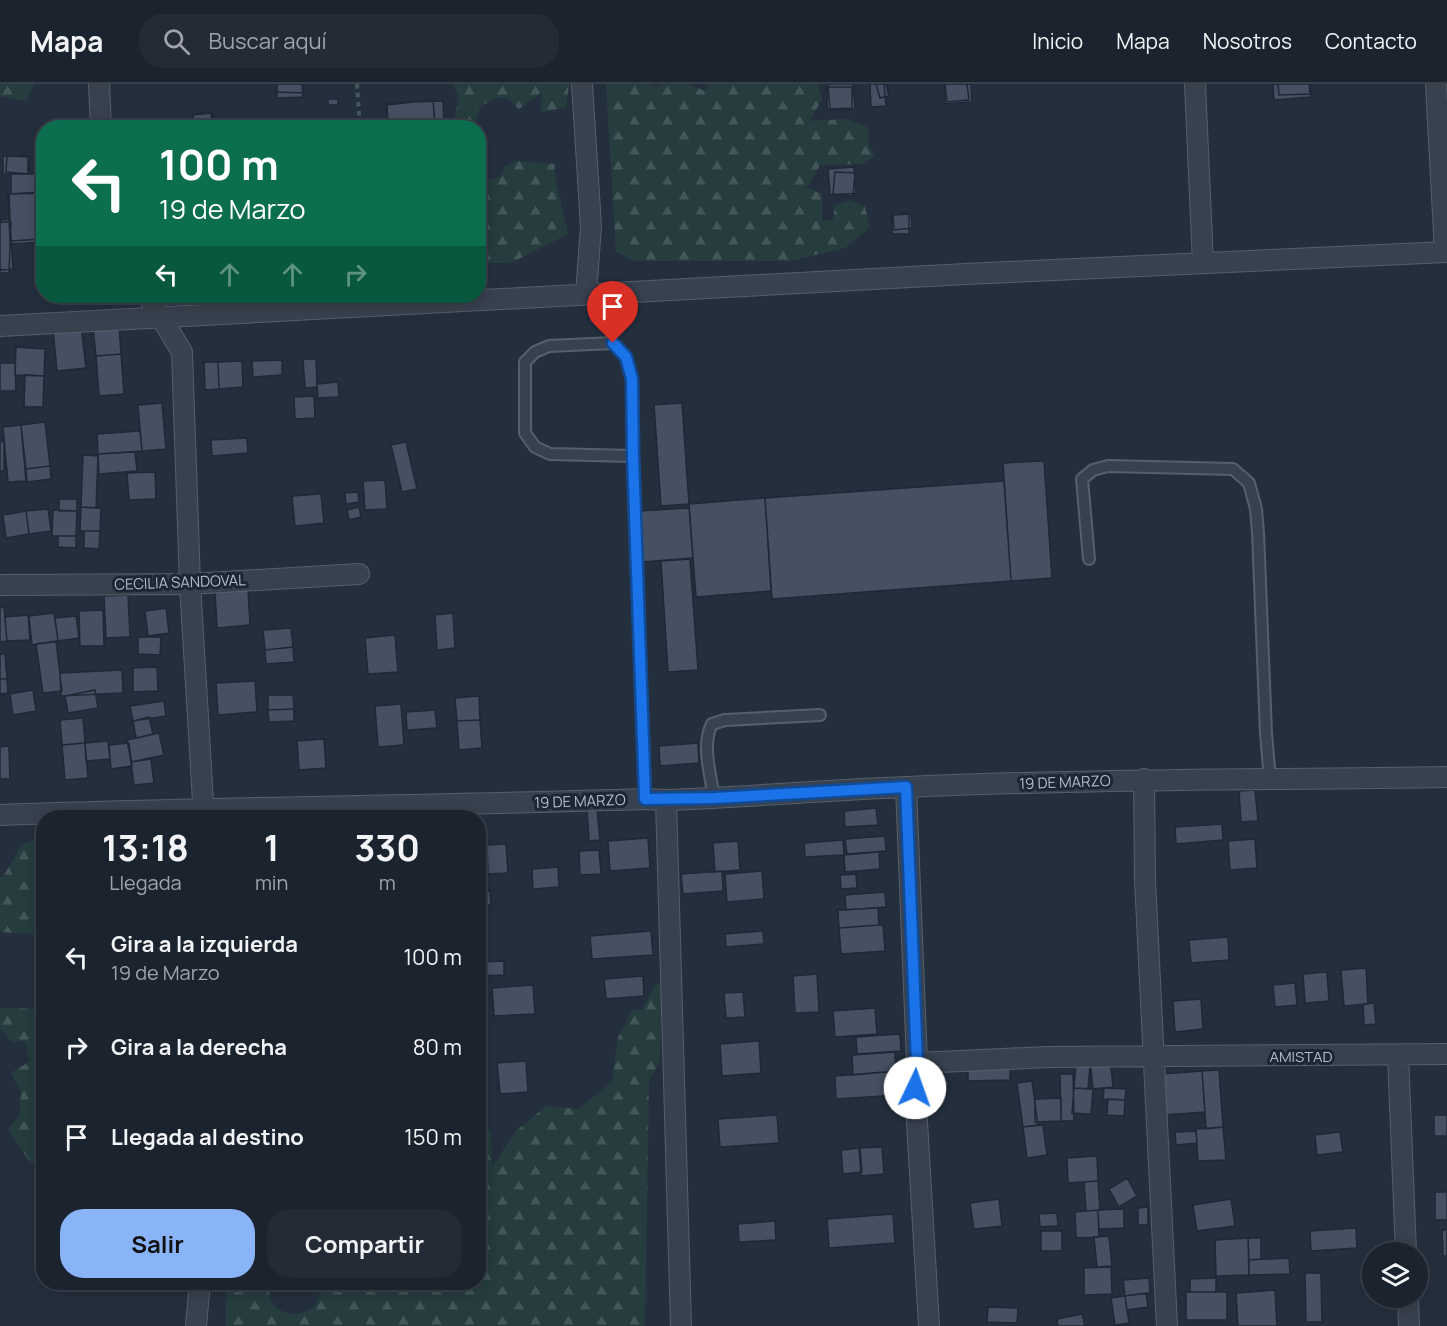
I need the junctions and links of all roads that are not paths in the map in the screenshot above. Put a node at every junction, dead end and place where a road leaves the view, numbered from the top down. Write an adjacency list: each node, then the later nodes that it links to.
1 (99, 84): 5 (street)
2 (582, 84): 8 (street)
3 (1195, 84): 7 (street)
4 (1436, 84): 6 (street)
5 (101, 120)
6 (1446, 252): 7 (street)
7 (1203, 263): 8 (street)
8 (586, 294): 9 (street)
9 (486, 299)
10 (152, 303): 12 (street)
11 (420, 303): 12 (street)
12 (161, 317): 13 (street); 17 (street)
13 (0, 326)
14 (633, 456): 14 (lane); 25 (lane)
15 (1089, 560): 22 (lane)
16 (359, 574): 17 (street, CECILIA SANDOVAL)
17 (190, 584): 18 (street, CECILIA SANDOVAL); 27 (street)
18 (0, 585)
19 (820, 715): 24 (lane)
20 (1447, 777): 22 (street, 19 DE MARZO)
21 (1144, 780): 22 (street, 19 DE MARZO); 23 (street, 19 DE MARZO); 33 (street)
22 (1270, 780)
23 (906, 787): 24 (street, 19 DE MARZO); 34 (street)
24 (714, 798): 26 (street, 19 DE MARZO)
25 (645, 799): 26 (street, 19 DE MARZO); 28 (street, 19 DE MARZO)
26 (666, 800): 39 (street)
27 (204, 810)
28 (473, 810)
29 (0, 815): 30 (street, 19 DE MARZO)
30 (36, 815)
31 (1447, 1054): 32 (street, AMISTAD)
32 (1398, 1055): 33 (street, AMISTAD); 35 (street)
33 (1155, 1056): 34 (street, AMISTAD); 41 (street)
34 (917, 1063): 40 (street)
35 (1406, 1242)
36 (199, 1290): 38 (street)
37 (1408, 1308): 42 (street)
38 (196, 1326)
39 (681, 1326)
40 (929, 1326)
41 (1167, 1326)
42 (1409, 1326)

